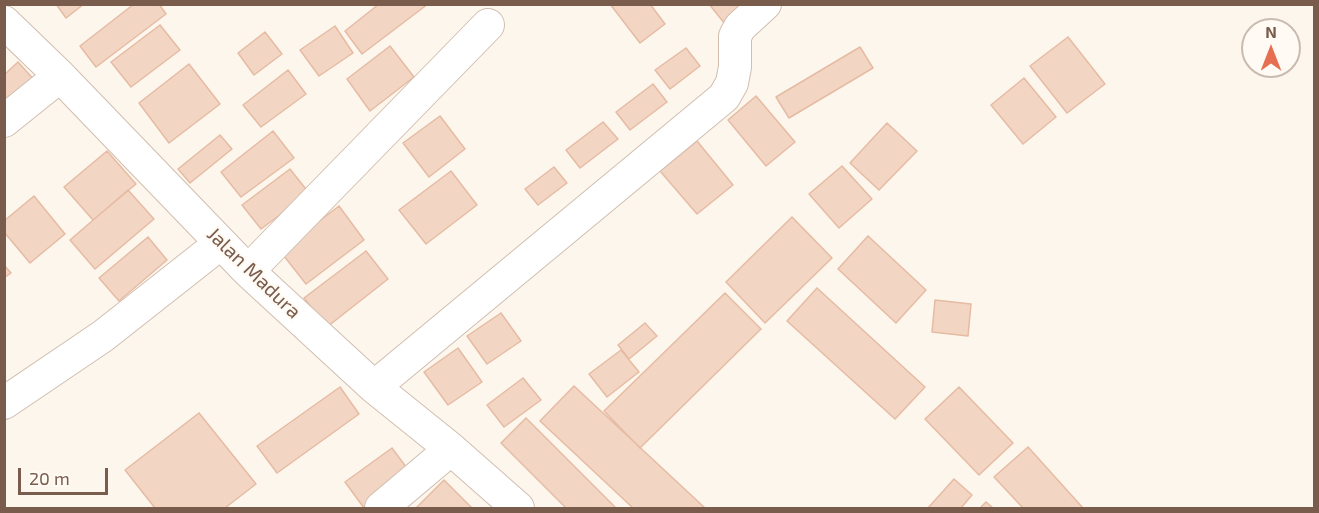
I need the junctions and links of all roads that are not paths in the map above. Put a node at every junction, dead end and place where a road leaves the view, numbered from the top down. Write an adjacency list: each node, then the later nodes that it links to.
1 (765, 4): 8 (street)
2 (4, 22): 4 (street, Jalan Madura)
3 (488, 25): 7 (street)
4 (60, 76): 5 (street); 6 (street, Jalan Madura)
5 (4, 121)
6 (221, 243): 7 (street, Jalan Madura); 9 (street)
7 (248, 271): 8 (street, Jalan Madura)
8 (374, 387): 10 (street, Jalan Madura)
9 (4, 404)
10 (451, 449): 11 (street); 12 (street, Jalan Madura)
11 (381, 508)
12 (518, 508)

